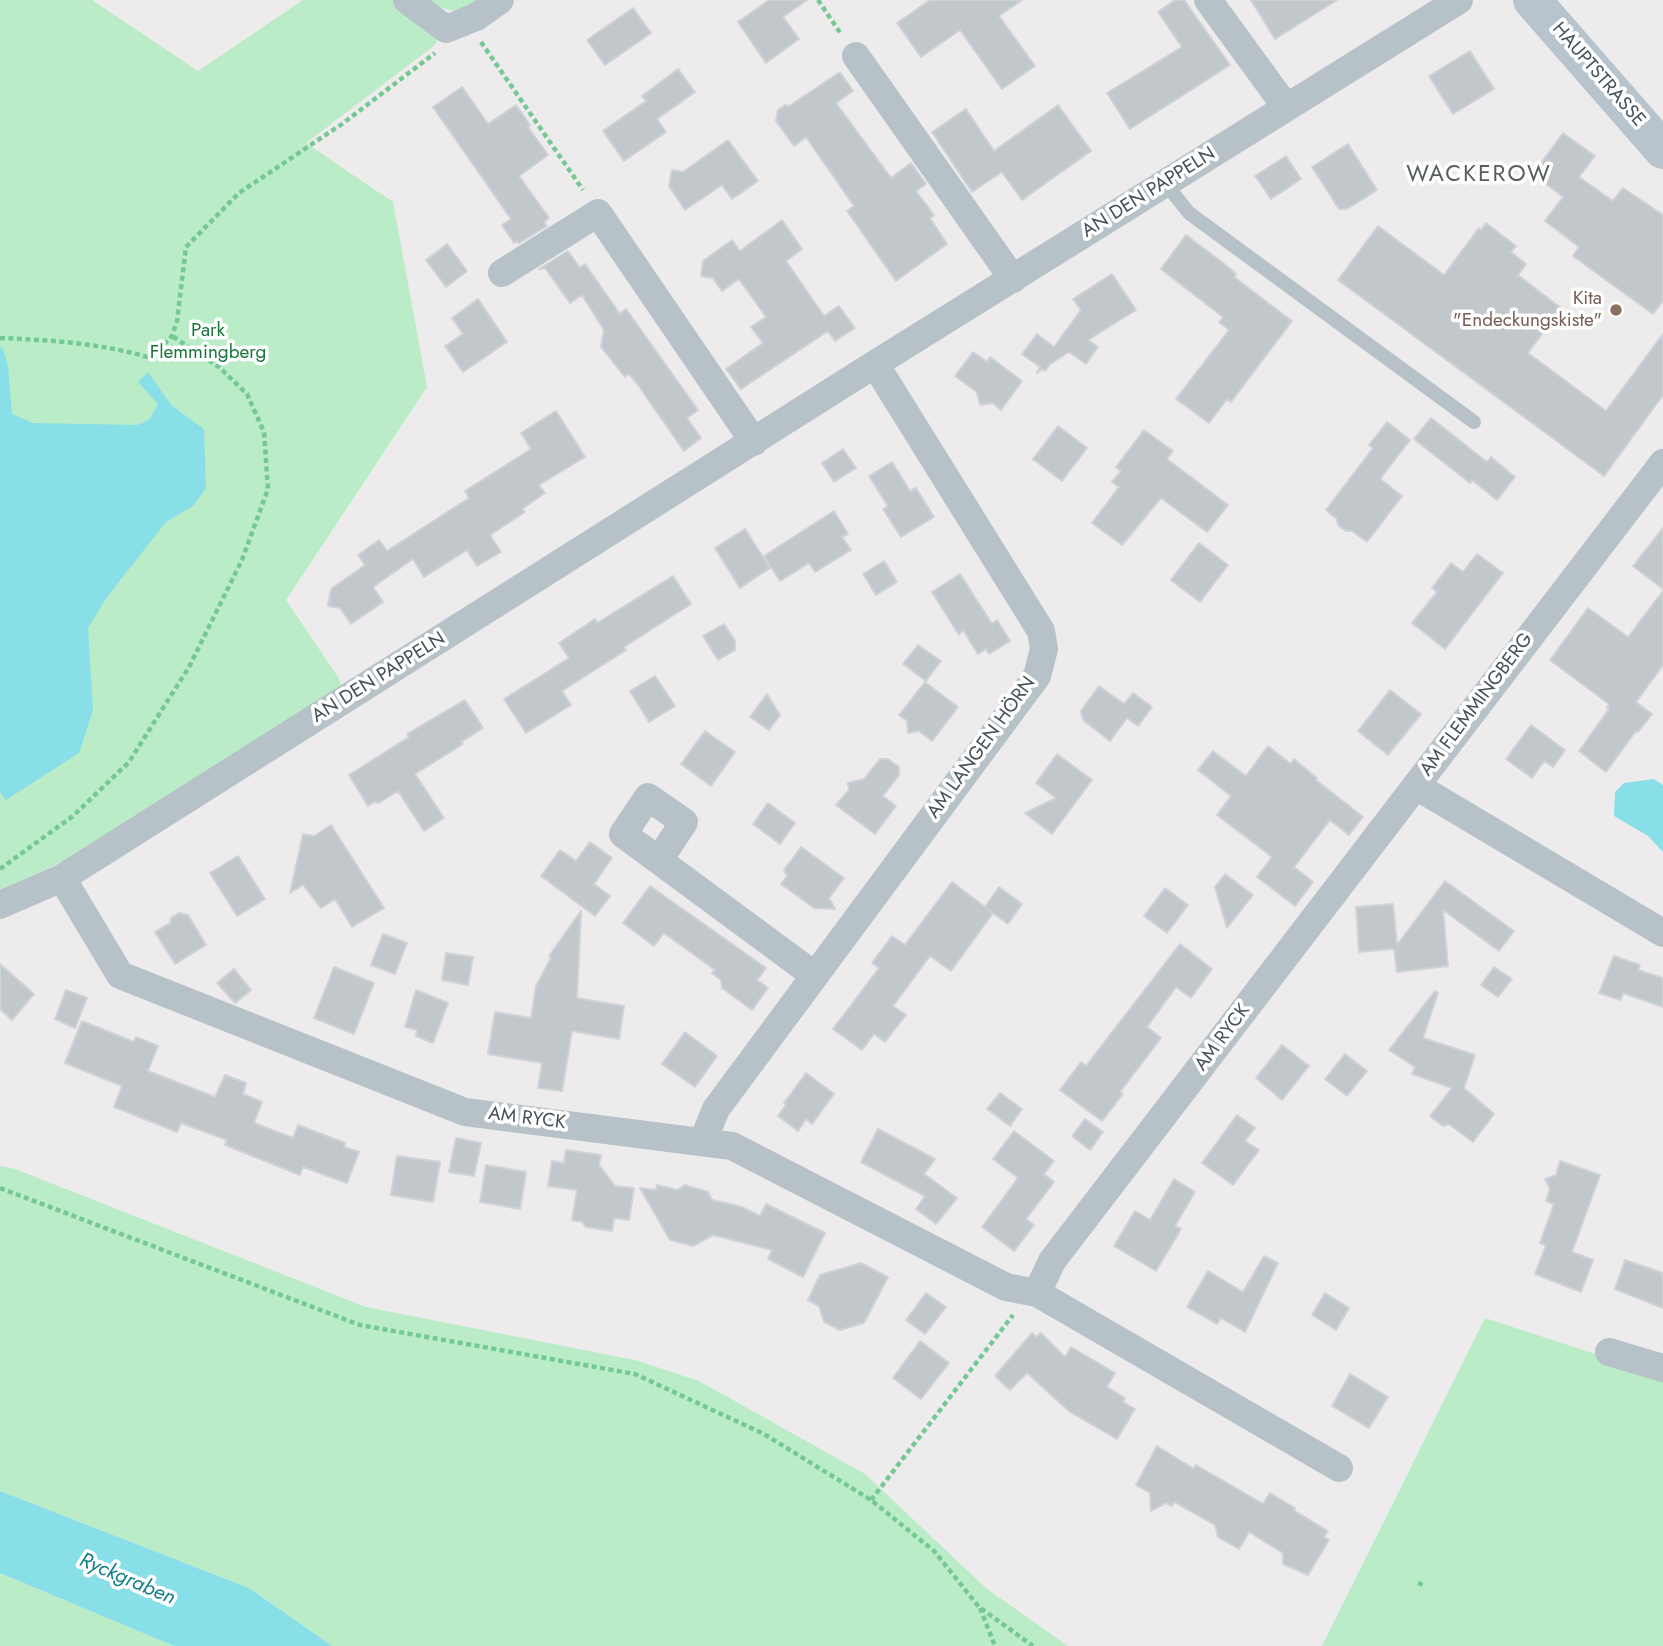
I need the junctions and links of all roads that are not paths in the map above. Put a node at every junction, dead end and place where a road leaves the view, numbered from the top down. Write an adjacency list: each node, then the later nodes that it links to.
1 (407, 0): 2 (street)
2 (500, 0)
3 (1208, 0): 7 (street)
4 (1459, 0): 7 (street, AN DEN PAPPELN)
5 (1543, 3): 8 (street, HAUPTSTRASSE)
6 (856, 57): 11 (street)
7 (1286, 107): 9 (street, AN DEN PAPPELN)
8 (1663, 150)
9 (1165, 183): 11 (street, AN DEN PAPPELN); 13 (lane)
10 (502, 273): 14 (street)
11 (1013, 279): 12 (street, AN DEN PAPPELN)
12 (875, 364): 14 (street, AN DEN PAPPELN); 21 (street, AM LANGEN HÖRN)
13 (1474, 422)
14 (754, 442): 18 (street, AN DEN PAPPELN)
15 (1663, 463): 16 (street, AM FLEMMINGBERG)
16 (1416, 786): 20 (street, AM FLEMMINGBERG); 23 (street, AM RYCK)
17 (659, 860): 21 (street)
18 (62, 878): 19 (street, AN DEN PAPPELN); 22 (street, AM RYCK)
19 (0, 905)
20 (1663, 933)
21 (814, 975): 22 (street, AM LANGEN HÖRN)
22 (703, 1141): 23 (street, AM RYCK)
23 (1037, 1293): 26 (street, AM RYCK)
24 (1609, 1352): 25 (street)
25 (1663, 1368)
26 (1339, 1468)

